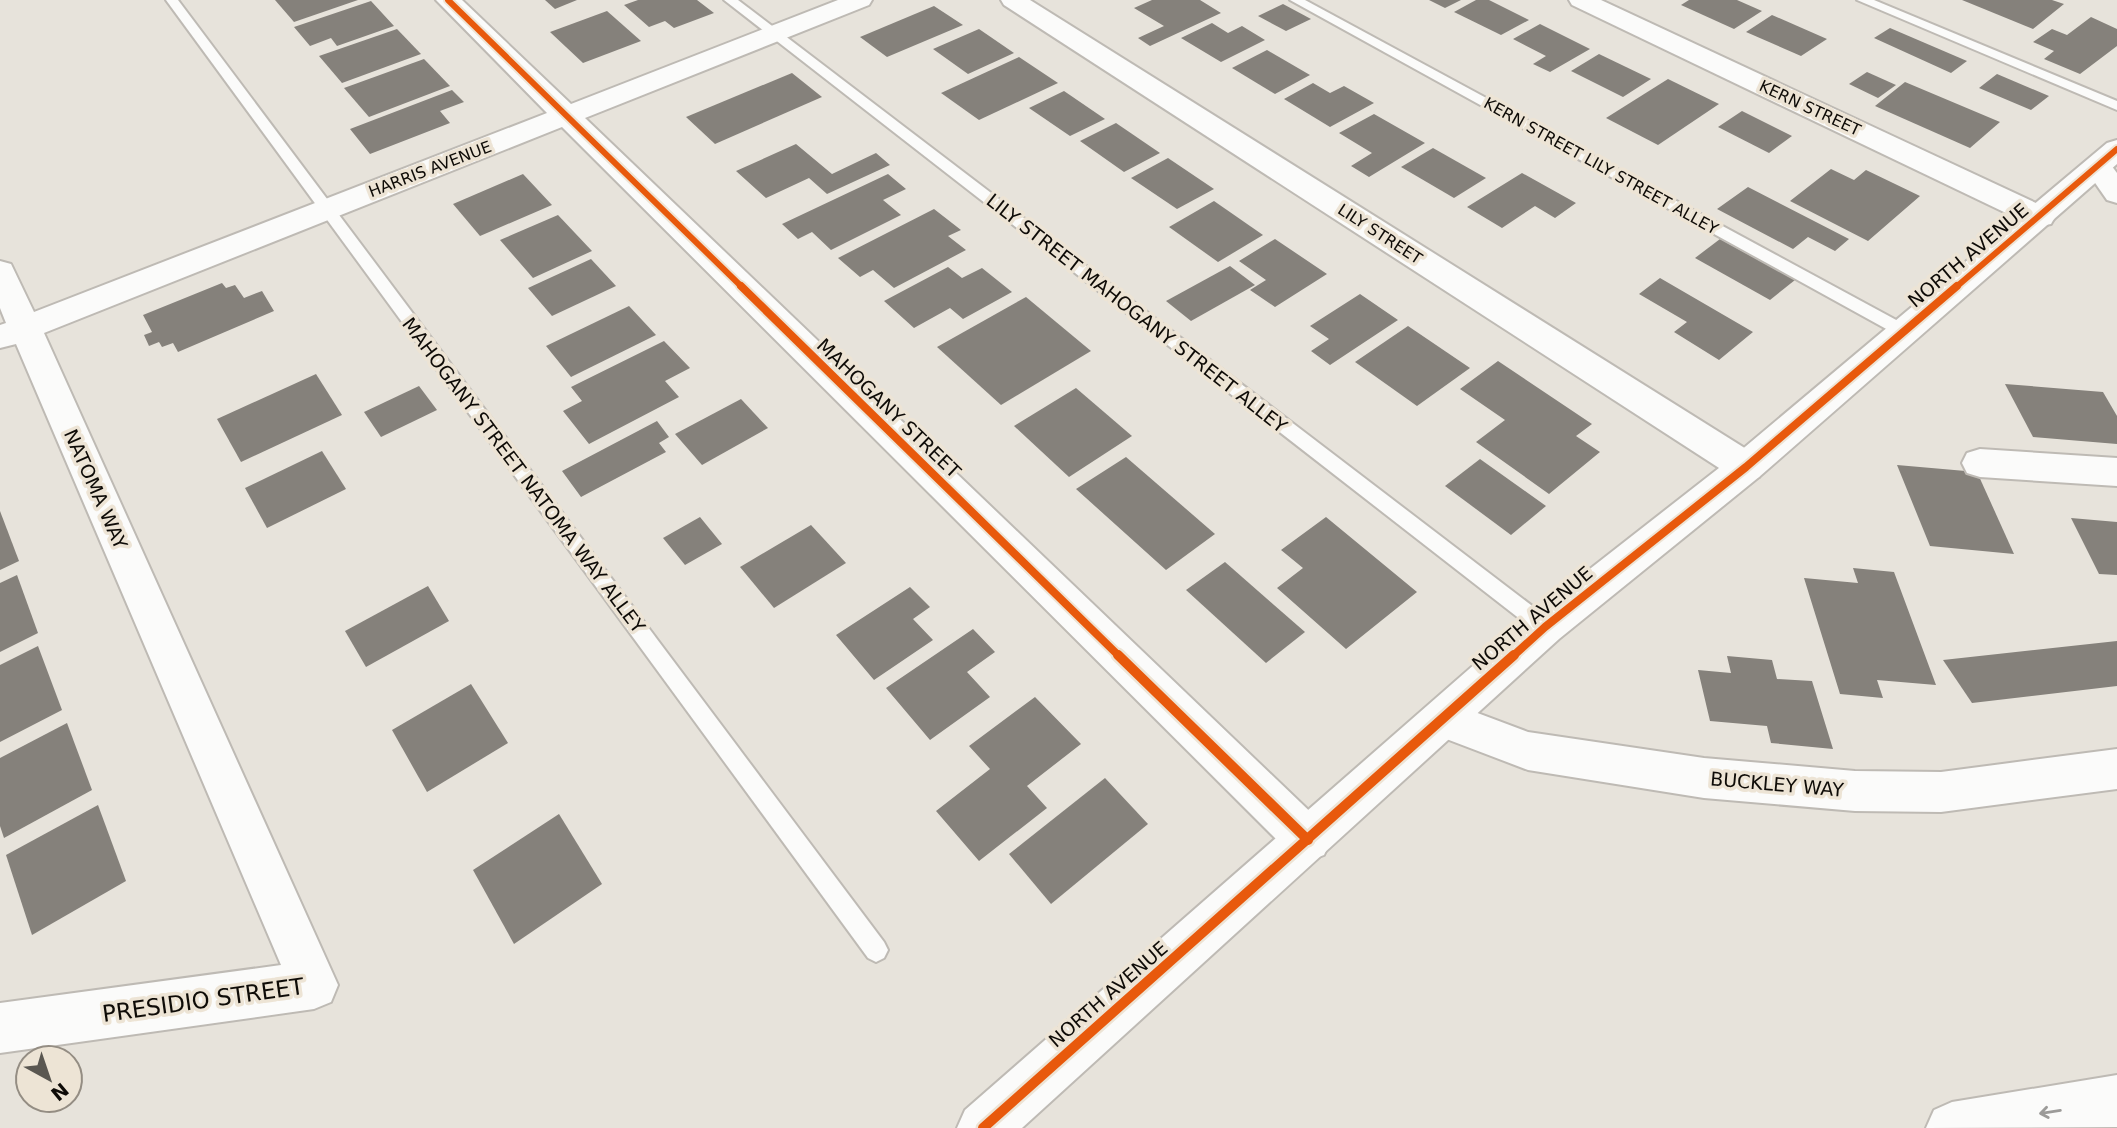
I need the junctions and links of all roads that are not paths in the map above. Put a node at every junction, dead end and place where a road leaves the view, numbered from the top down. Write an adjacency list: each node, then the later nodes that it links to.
1 (172, 0): 13 (lane, MAHOGANY STREET NATOMA WAY ALLEY)
2 (448, 0): 11 (main road, MAHOGANY STREET)
3 (730, 0): 9 (lane, LILY STREET MAHOGANY STREET ALLEY)
4 (860, 0): 9 (main road, HARRIS AVENUE)
5 (1013, 0): 19 (main road, LILY STREET)
6 (1296, 0): 17 (lane, KERN STREET LILY STREET ALLEY)
7 (1581, 0): 14 (main road, KERN STREET)
8 (1863, 0): 10 (lane)
9 (773, 34): 11 (main road, HARRIS AVENUE); 21 (lane, LILY STREET MAHOGANY STREET ALLEY)
10 (2117, 106)
11 (564, 116): 13 (main road, HARRIS AVENUE); 25 (main road, MAHOGANY STREET)
12 (2110, 170): 14 (main road, NORTH AVENUE)
13 (327, 209): 16 (main road, HARRIS AVENUE); 26 (lane, MAHOGANY STREET NATOMA WAY ALLEY)
14 (2040, 217): 17 (main road, NORTH AVENUE)
15 (0, 271): 16 (main road, NATOMA WAY)
16 (12, 332): 22 (main road, NATOMA WAY)
17 (1905, 332): 19 (main road, NORTH AVENUE)
18 (1980, 463): 20 (main road)
19 (1746, 467): 21 (main road, NORTH AVENUE)
20 (2117, 472)
21 (1545, 627): 23 (main road, NORTH AVENUE)
22 (191, 706): 27 (main road, PRESIDIO STREET)
23 (1443, 719): 24 (main road, BUCKLEY WAY); 25 (main road, NORTH AVENUE)
24 (2117, 769)
25 (1308, 840): 29 (main road, NORTH AVENUE)
26 (877, 950)
27 (0, 1028)
28 (2117, 1101): 30 (main road, one-way to 30)
29 (983, 1128)
30 (1952, 1128)

